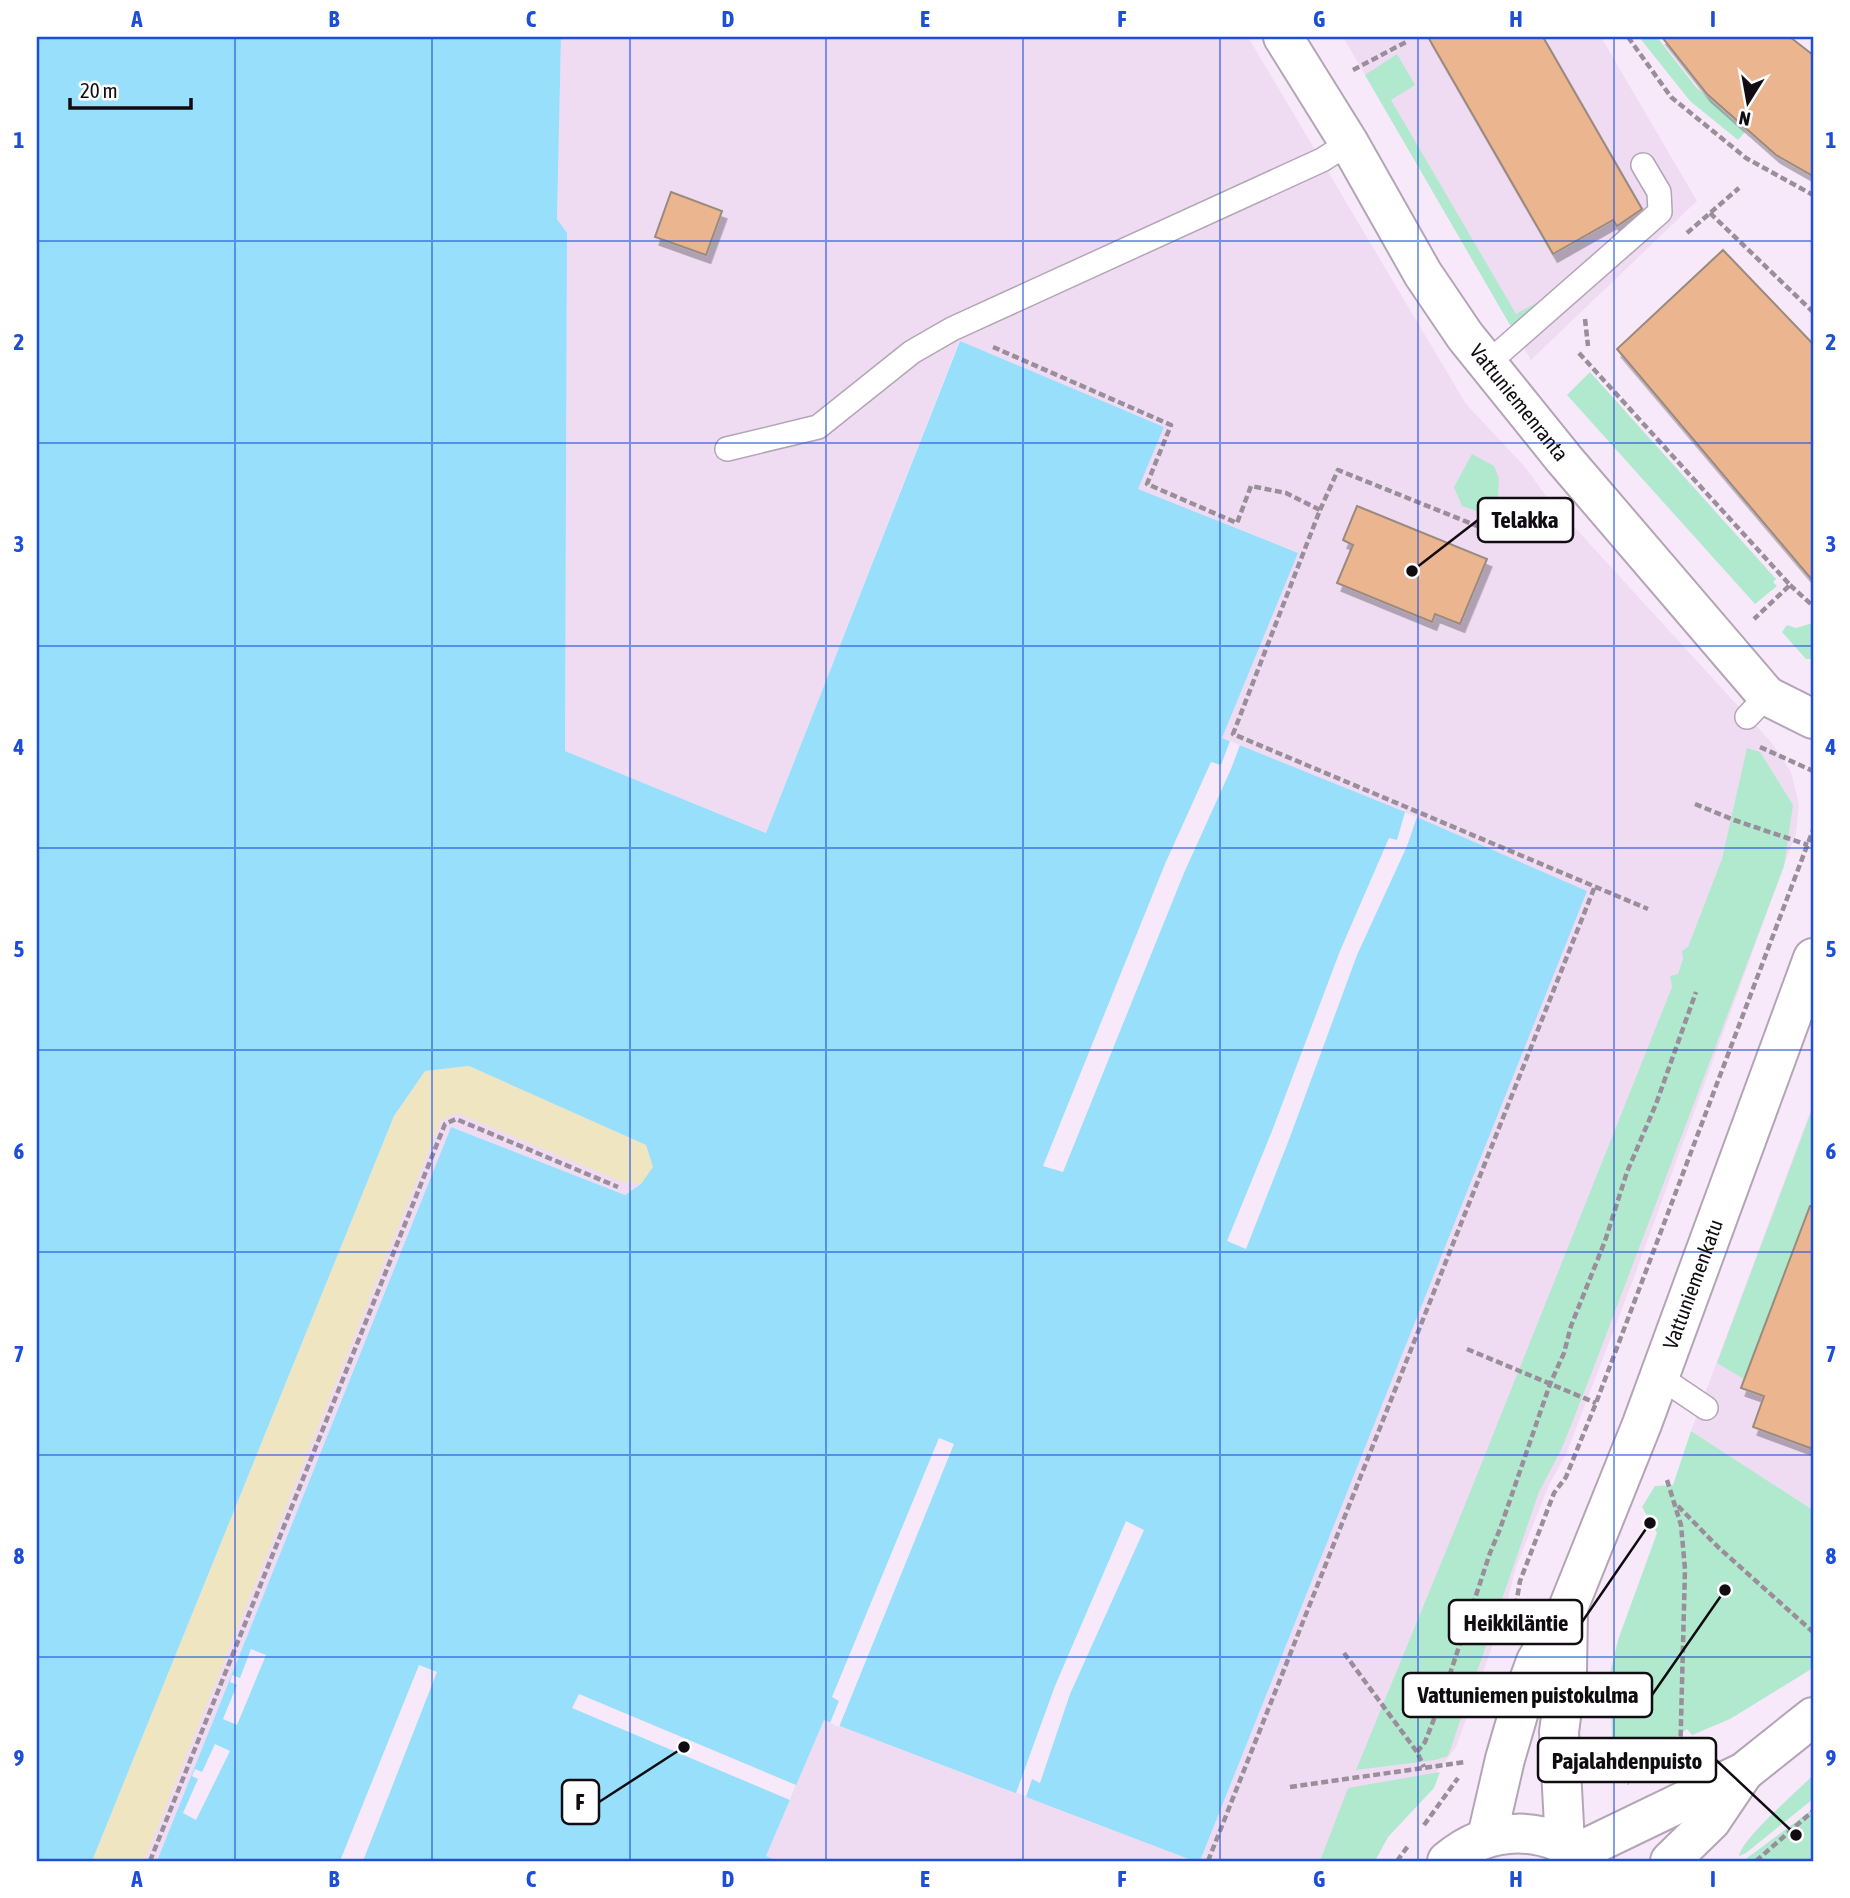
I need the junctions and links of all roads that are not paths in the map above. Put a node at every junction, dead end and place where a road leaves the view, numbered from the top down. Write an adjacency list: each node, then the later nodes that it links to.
1 (1283, 37): 2 (street, Vattuniemenranta)
2 (1349, 143): 4 (street, Vattuniemenranta); 5 (lane)
3 (1643, 166): 4 (lane)
4 (1488, 363): 6 (street, Vattuniemenranta)
5 (727, 449)
6 (1813, 719)
7 (1813, 958): 8 (street, Vattuniemenkatu)
8 (1802, 1023): 9 (street, Vattuniemenkatu)
9 (1660, 1377): 10 (lane); 11 (street, Vattuniemenkatu)
10 (1706, 1408)
11 (1568, 1608): 14 (street, Vattuniemenkatu); 15 (street, Vattuniemenkatu)
12 (1813, 1717): 13 (street)
13 (1744, 1772): 15 (street); 17 (street)
14 (1486, 1837): 15 (street); 16 (street)
15 (1577, 1852)
16 (1447, 1861)
17 (1670, 1861)

